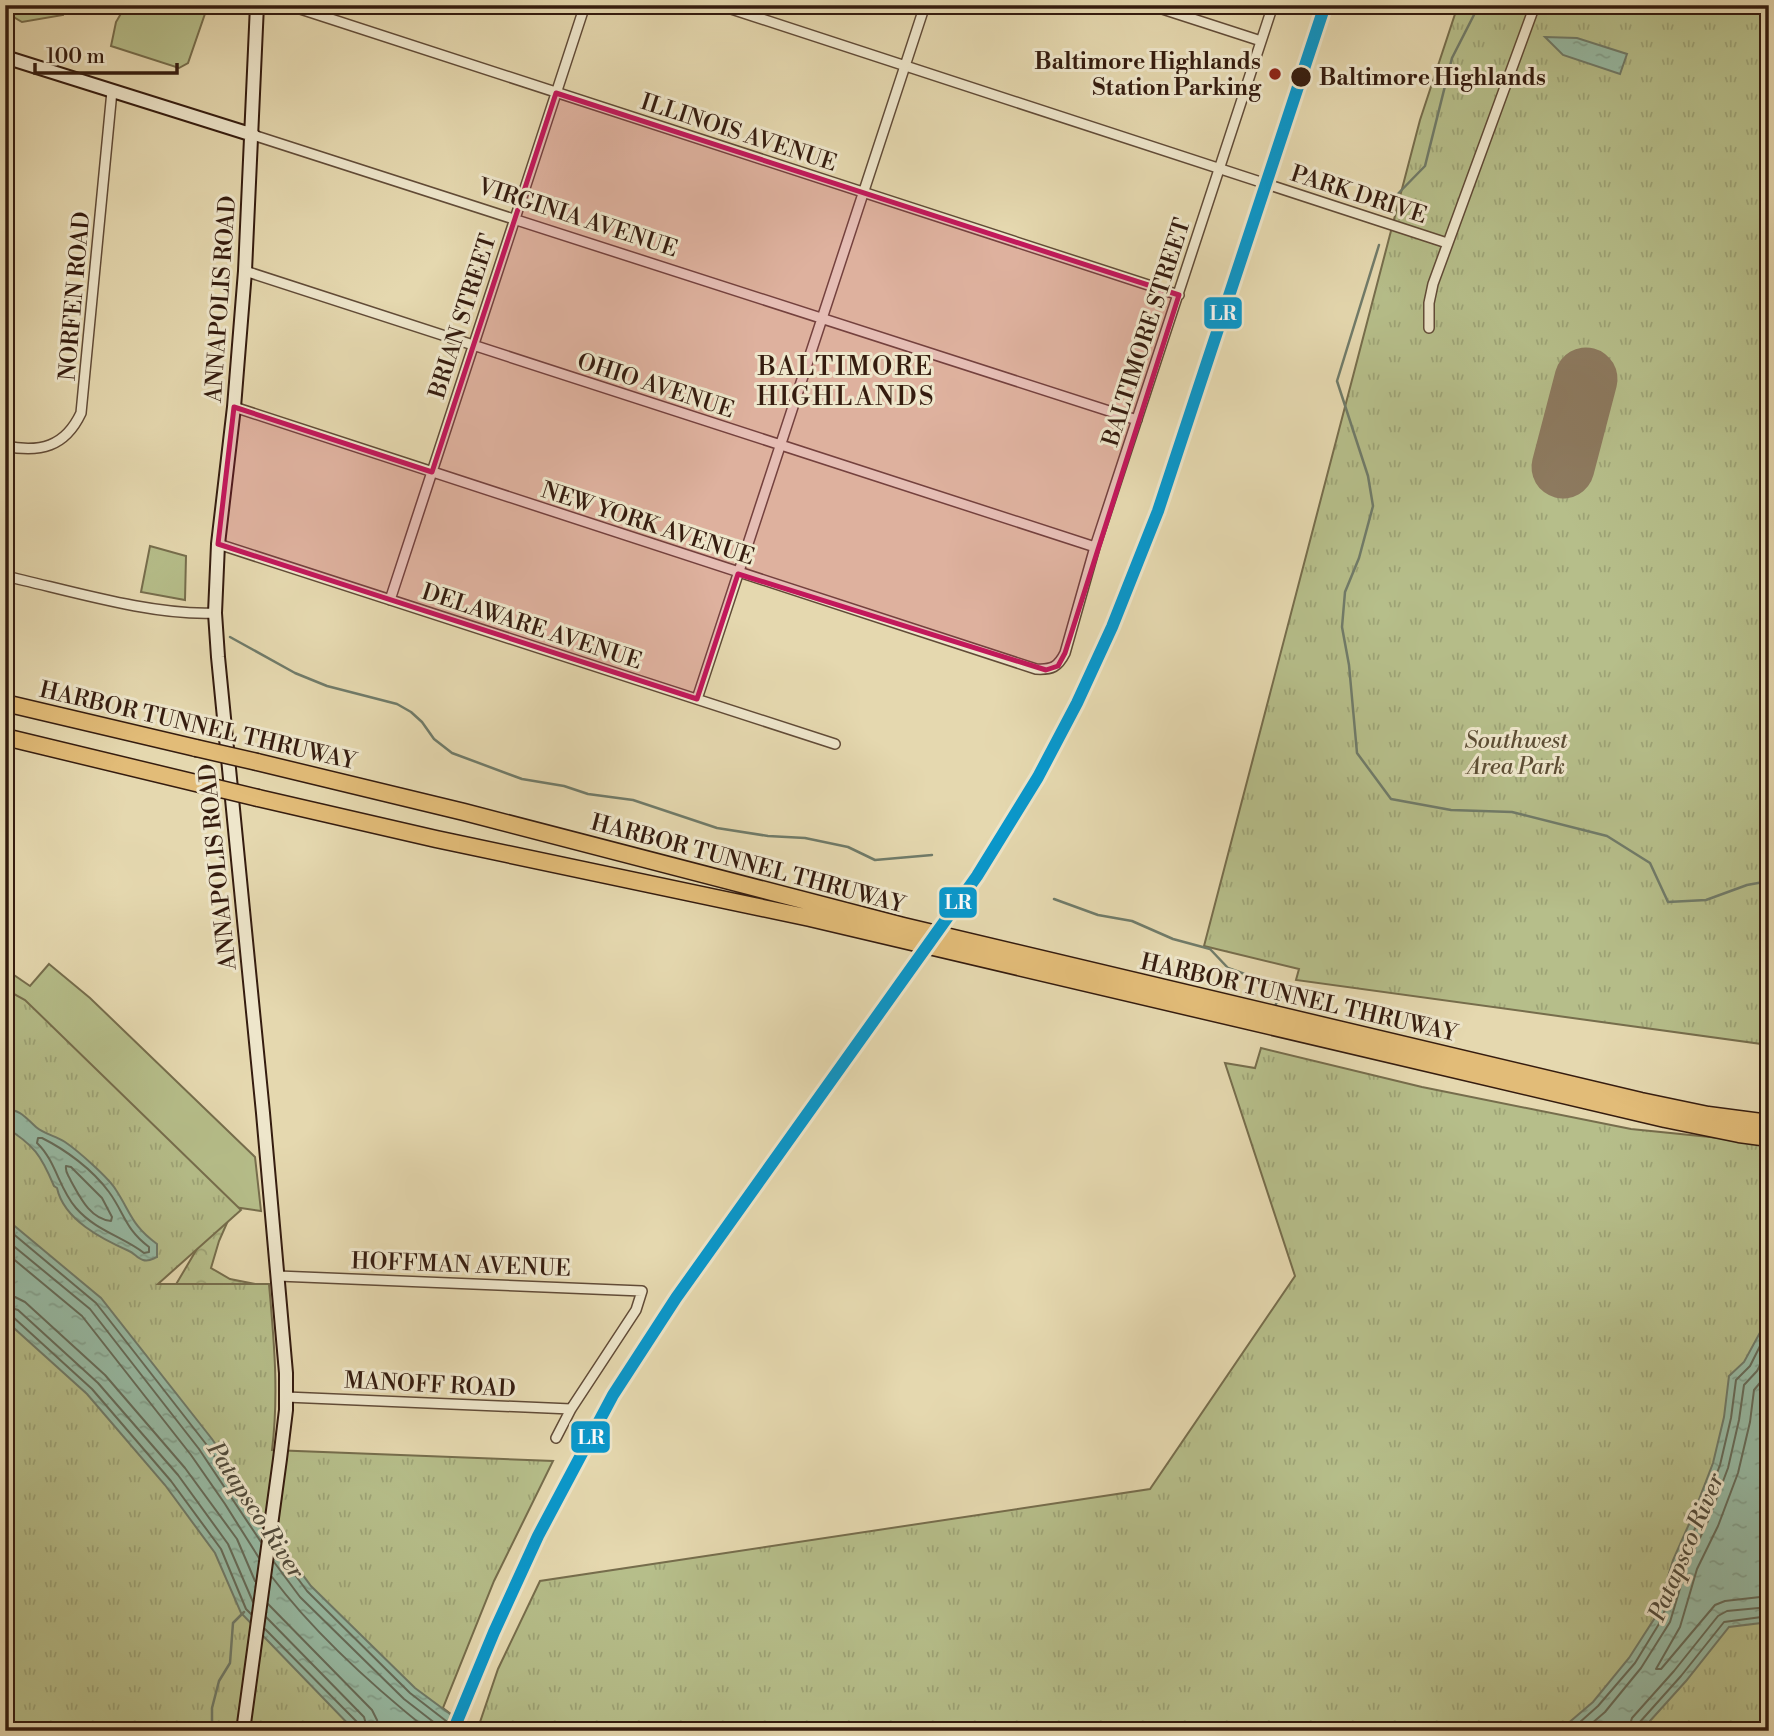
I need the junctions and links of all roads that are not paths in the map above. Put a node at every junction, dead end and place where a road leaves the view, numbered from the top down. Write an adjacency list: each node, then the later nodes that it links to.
1 (257, 5): 14 (main road, ANNAPOLIS ROAD)
2 (288, 5): 13 (street, ILLINOIS AVENUE)
3 (585, 5): 13 (street, BRIAN STREET)
4 (719, 5): 11 (street, PARK DRIVE)
5 (925, 5): 11 (street)
6 (1150, 5): 9 (street)
7 (1273, 5): 9 (street, BALTIMORE STREET)
8 (1535, 5): 18 (street, PARK DRIVE)
9 (1261, 41): 15 (street, BALTIMORE STREET)
10 (5, 57): 12 (main road, VIRGINIA AVENUE)
11 (905, 66): 15 (street, PARK DRIVE); 16 (street)
12 (112, 91): 14 (main road, VIRGINIA AVENUE); 27 (street, NORFEN ROAD)
13 (556, 93): 16 (street, ILLINOIS AVENUE); 17 (street, BRIAN STREET)
14 (253, 135): 17 (street, VIRGINIA AVENUE); 19 (main road, ANNAPOLIS ROAD)
15 (1220, 168): 18 (street, PARK DRIVE); 20 (street, BALTIMORE STREET)
16 (863, 192): 20 (street, ILLINOIS AVENUE); 21 (street)
17 (515, 218): 21 (street, VIRGINIA AVENUE); 23 (street, BRIAN STREET)
18 (1447, 243): 22 (street, PARK DRIVE)
19 (245, 271): 23 (street, OHIO AVENUE); 24 (main road, ANNAPOLIS ROAD)
20 (1178, 295): 25 (street, BALTIMORE STREET)
21 (822, 318): 25 (street, VIRGINIA AVENUE); 26 (street)
22 (1429, 328)
23 (473, 345): 26 (street, OHIO AVENUE); 28 (street, BRIAN STREET)
24 (233, 407): 28 (street, NEW YORK AVENUE); 29 (main road, ANNAPOLIS ROAD)
25 (1137, 420): 30 (street, BALTIMORE STREET)
26 (780, 445): 30 (street, OHIO AVENUE); 31 (street)
27 (5, 446)
28 (432, 472): 31 (street, NEW YORK AVENUE); 33 (street, BRIAN STREET)
29 (218, 544): 33 (street, DELAWARE AVENUE); 34 (main road, ANNAPOLIS ROAD)
30 (1095, 547): 35 (street, BALTIMORE STREET)
31 (738, 574): 35 (street, NEW YORK AVENUE); 36 (street)
32 (5, 576): 34 (street)
33 (390, 600): 36 (street, DELAWARE AVENUE)
34 (215, 613): 44 (main road, ANNAPOLIS ROAD)
35 (1052, 669)
36 (697, 699): 39 (street, DELAWARE AVENUE)
37 (5, 703): 40 (highway, HARBOR TUNNEL THRUWAY, bridge)
38 (5, 737): 40 (highway, HARBOR TUNNEL THRUWAY, bridge)
39 (835, 744)
40 (899, 932): 41 (highway, HARBOR TUNNEL THRUWAY)
41 (1193, 1002): 42 (highway, HARBOR TUNNEL THRUWAY); 43 (highway, HARBOR TUNNEL THRUWAY)
42 (1769, 1123)
43 (1769, 1138)
44 (278, 1276): 45 (main road, ANNAPOLIS ROAD); 46 (street, HOFFMAN AVENUE)
45 (286, 1397): 46 (street, MANOFF ROAD); 48 (main road, ANNAPOLIS ROAD)
46 (571, 1409): 47 (street)
47 (556, 1438)
48 (243, 1731)

